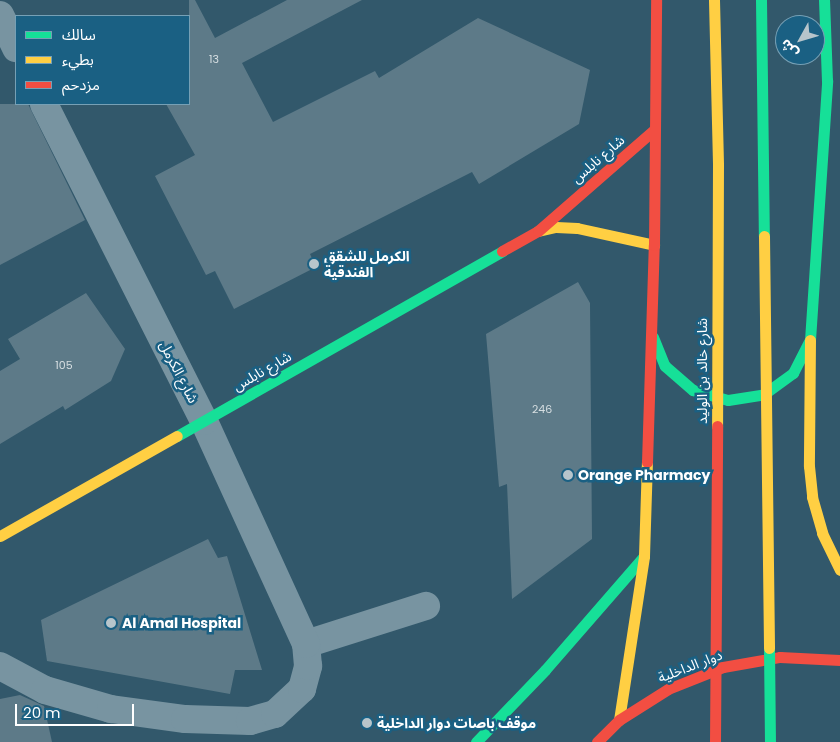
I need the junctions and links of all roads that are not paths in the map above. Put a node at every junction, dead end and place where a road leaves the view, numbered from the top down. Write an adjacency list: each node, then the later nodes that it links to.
1 (656, 0): 10 (street)
2 (714, 0): 26 (street, شارع خالد بن الوليد, bridge)
3 (761, 0): 27 (street, bridge)
4 (824, 0): 8 (street)
5 (0, 15): 6 (street)
6 (15, 46)
7 (840, 68): 8 (street)
8 (827, 81): 14 (street)
9 (45, 105): 15 (street, شارع الكرمل)
10 (656, 129): 11 (street, شارع نابلس); 12 (street)
11 (538, 231): 12 (street, شارع نابلس); 15 (street, شارع نابلس)
12 (654, 245): 13 (street)
13 (651, 333): 14 (street); 17 (street)
14 (810, 341): 18 (street)
15 (204, 421): 16 (street, شارع نابلس); 20 (street, شارع الكرمل)
16 (0, 536)
17 (644, 556): 23 (street); 24 (street)
18 (840, 570)
19 (426, 606): 20 (street)
20 (306, 644): 22 (street)
21 (840, 660): 23 (street, دوار الداخلية)
22 (0, 666)
23 (619, 720): 25 (street, دوار الداخلية)
24 (476, 742)
25 (597, 742)
26 (715, 742)
27 (770, 742)

